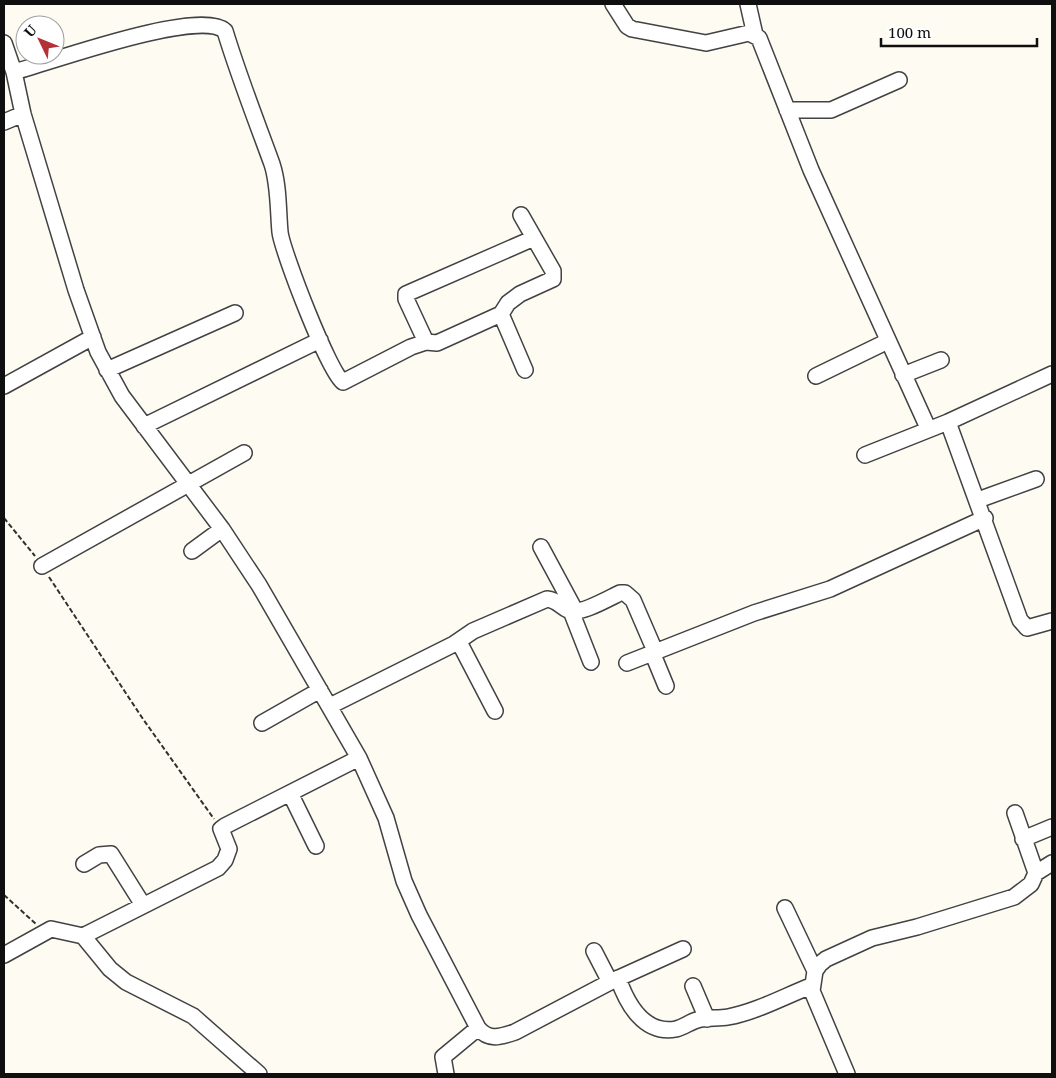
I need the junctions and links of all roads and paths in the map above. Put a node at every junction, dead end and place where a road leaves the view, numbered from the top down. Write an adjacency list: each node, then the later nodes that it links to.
1 (613, 4): 3 (street)
2 (748, 4): 3 (street)
3 (755, 35): 7 (street)
4 (4, 43): 5 (street)
5 (14, 72): 8 (street); 15 (street)
6 (899, 80): 7 (street)
7 (787, 110): 16 (street)
8 (23, 114): 9 (street); 14 (street)
9 (4, 122)
10 (521, 215): 11 (street)
11 (534, 238): 13 (street); 17 (street)
12 (235, 313): 19 (street)
13 (501, 314): 17 (street); 20 (street)
14 (93, 337): 19 (street); 24 (street)
15 (320, 340): 17 (street); 26 (street)
16 (888, 341): 22 (street); 23 (street)
17 (426, 342)
18 (941, 360): 22 (street)
19 (107, 370): 26 (street)
20 (525, 370)
21 (1052, 374): 25 (street)
22 (904, 375): 27 (street)
23 (816, 376)
24 (4, 386)
25 (948, 422): 27 (street); 32 (street)
26 (144, 426): 31 (street)
27 (928, 428): 29 (street)
28 (244, 453): 31 (street)
29 (865, 455)
30 (1036, 479): 32 (street)
31 (188, 485): 35 (street); 38 (street)
32 (978, 500): 34 (street)
33 (4, 518): 38 (path)
34 (985, 518): 40 (street); 42 (street)
35 (222, 529): 37 (street); 46 (street)
36 (541, 547): 39 (street)
37 (192, 551)
38 (42, 566): 54 (path)
39 (573, 611): 41 (street); 42 (street); 43 (street)
40 (1052, 621)
41 (458, 642): 47 (street); 48 (street)
42 (654, 652): 44 (street); 45 (street)
43 (591, 662)
44 (627, 663)
45 (666, 686)
46 (320, 690): 47 (street); 49 (street)
47 (330, 706): 50 (street)
48 (495, 711)
49 (262, 723)
50 (359, 758): 51 (street); 73 (street)
51 (290, 792): 54 (street); 56 (street)
52 (1015, 813): 55 (street)
53 (1052, 827): 55 (street)
54 (221, 829): 61 (street)
55 (1023, 839): 59 (street)
56 (316, 846)
57 (1052, 862): 59 (street)
58 (84, 864): 61 (street)
59 (1036, 873): 68 (street)
60 (4, 895): 63 (path)
61 (143, 905): 64 (street)
62 (786, 908): 68 (street)
63 (45, 932): 64 (street); 67 (street)
64 (83, 936): 74 (street)
65 (683, 949): 69 (street)
66 (594, 951): 69 (street)
67 (4, 955)
68 (815, 971): 71 (street)
69 (614, 980): 72 (street); 73 (street)
70 (693, 986): 72 (street)
71 (811, 986): 72 (street); 76 (street)
72 (707, 1019)
73 (478, 1028): 75 (street)
74 (259, 1074)
75 (446, 1074)
76 (847, 1074)

